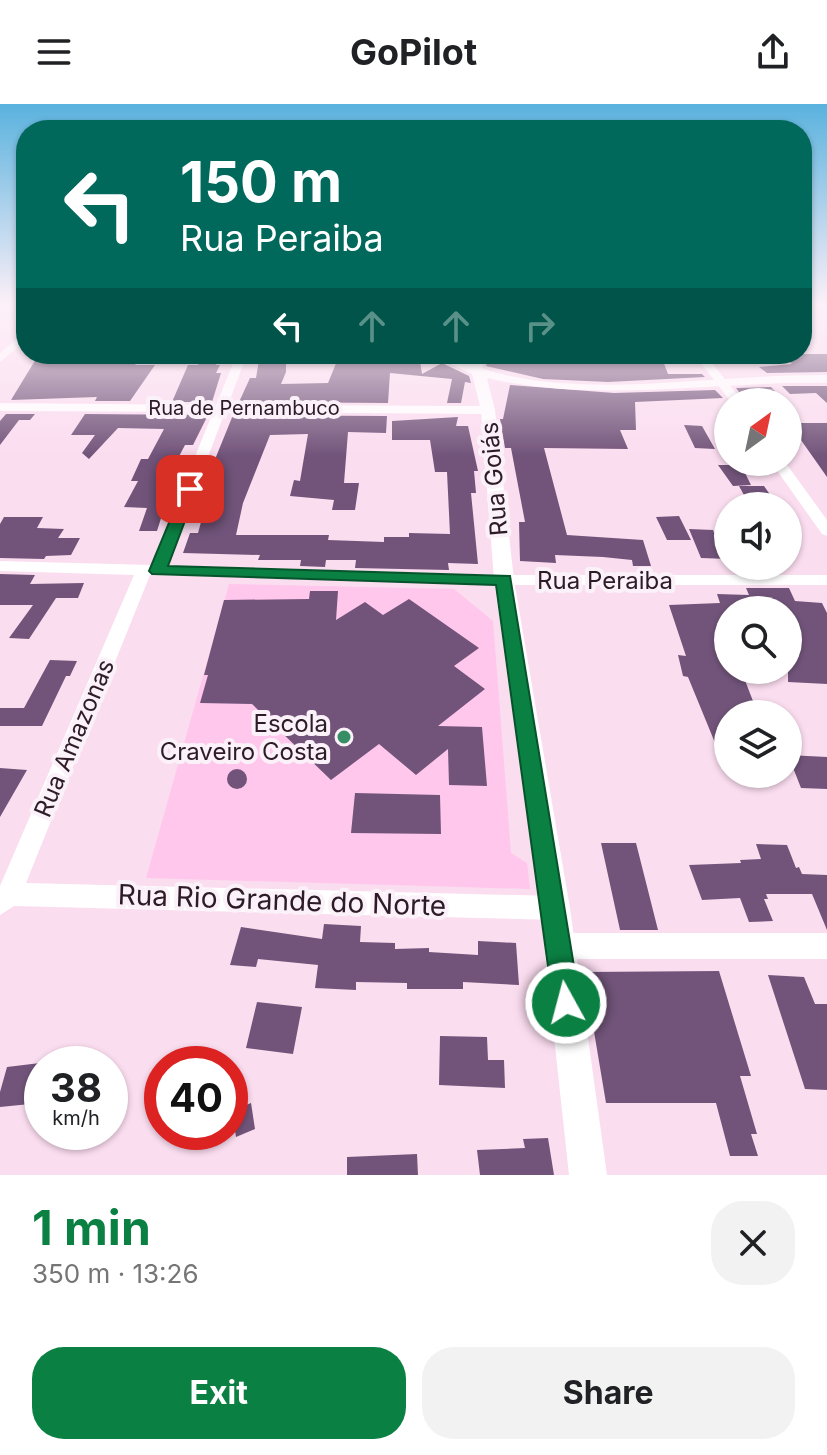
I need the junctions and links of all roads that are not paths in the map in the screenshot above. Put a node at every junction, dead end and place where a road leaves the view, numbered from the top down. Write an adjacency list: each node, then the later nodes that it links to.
1 (238, 364): 9 (street, Rua Amazonas)
2 (478, 364): 10 (street, Rua Goiás)
3 (481, 364): 6 (street)
4 (707, 364): 6 (street)
5 (827, 379): 6 (street)
6 (723, 383): 7 (street)
7 (727, 388)
8 (0, 407): 9 (street, Rua de Pernambuco)
9 (222, 408): 10 (street, Rua de Pernambuco); 14 (street, Rua Amazonas)
10 (488, 410): 15 (street, Rua Goiás)
11 (788, 476): 12 (street)
12 (827, 531)
13 (0, 566): 14 (street, Rua Peraiba)
14 (150, 571): 15 (street, Rua Peraiba); 17 (street, Rua Amazonas)
15 (504, 580): 16 (street, Rua Peraiba); 18 (street, Rua Goiás)
16 (827, 580)
17 (5, 899): 18 (street, Rua Rio Grande do Norte)
18 (555, 908): 19 (street, Rua Goiás)
19 (559, 946): 20 (street); 21 (street, Rua Goiás)
20 (827, 946)
21 (588, 1175)

